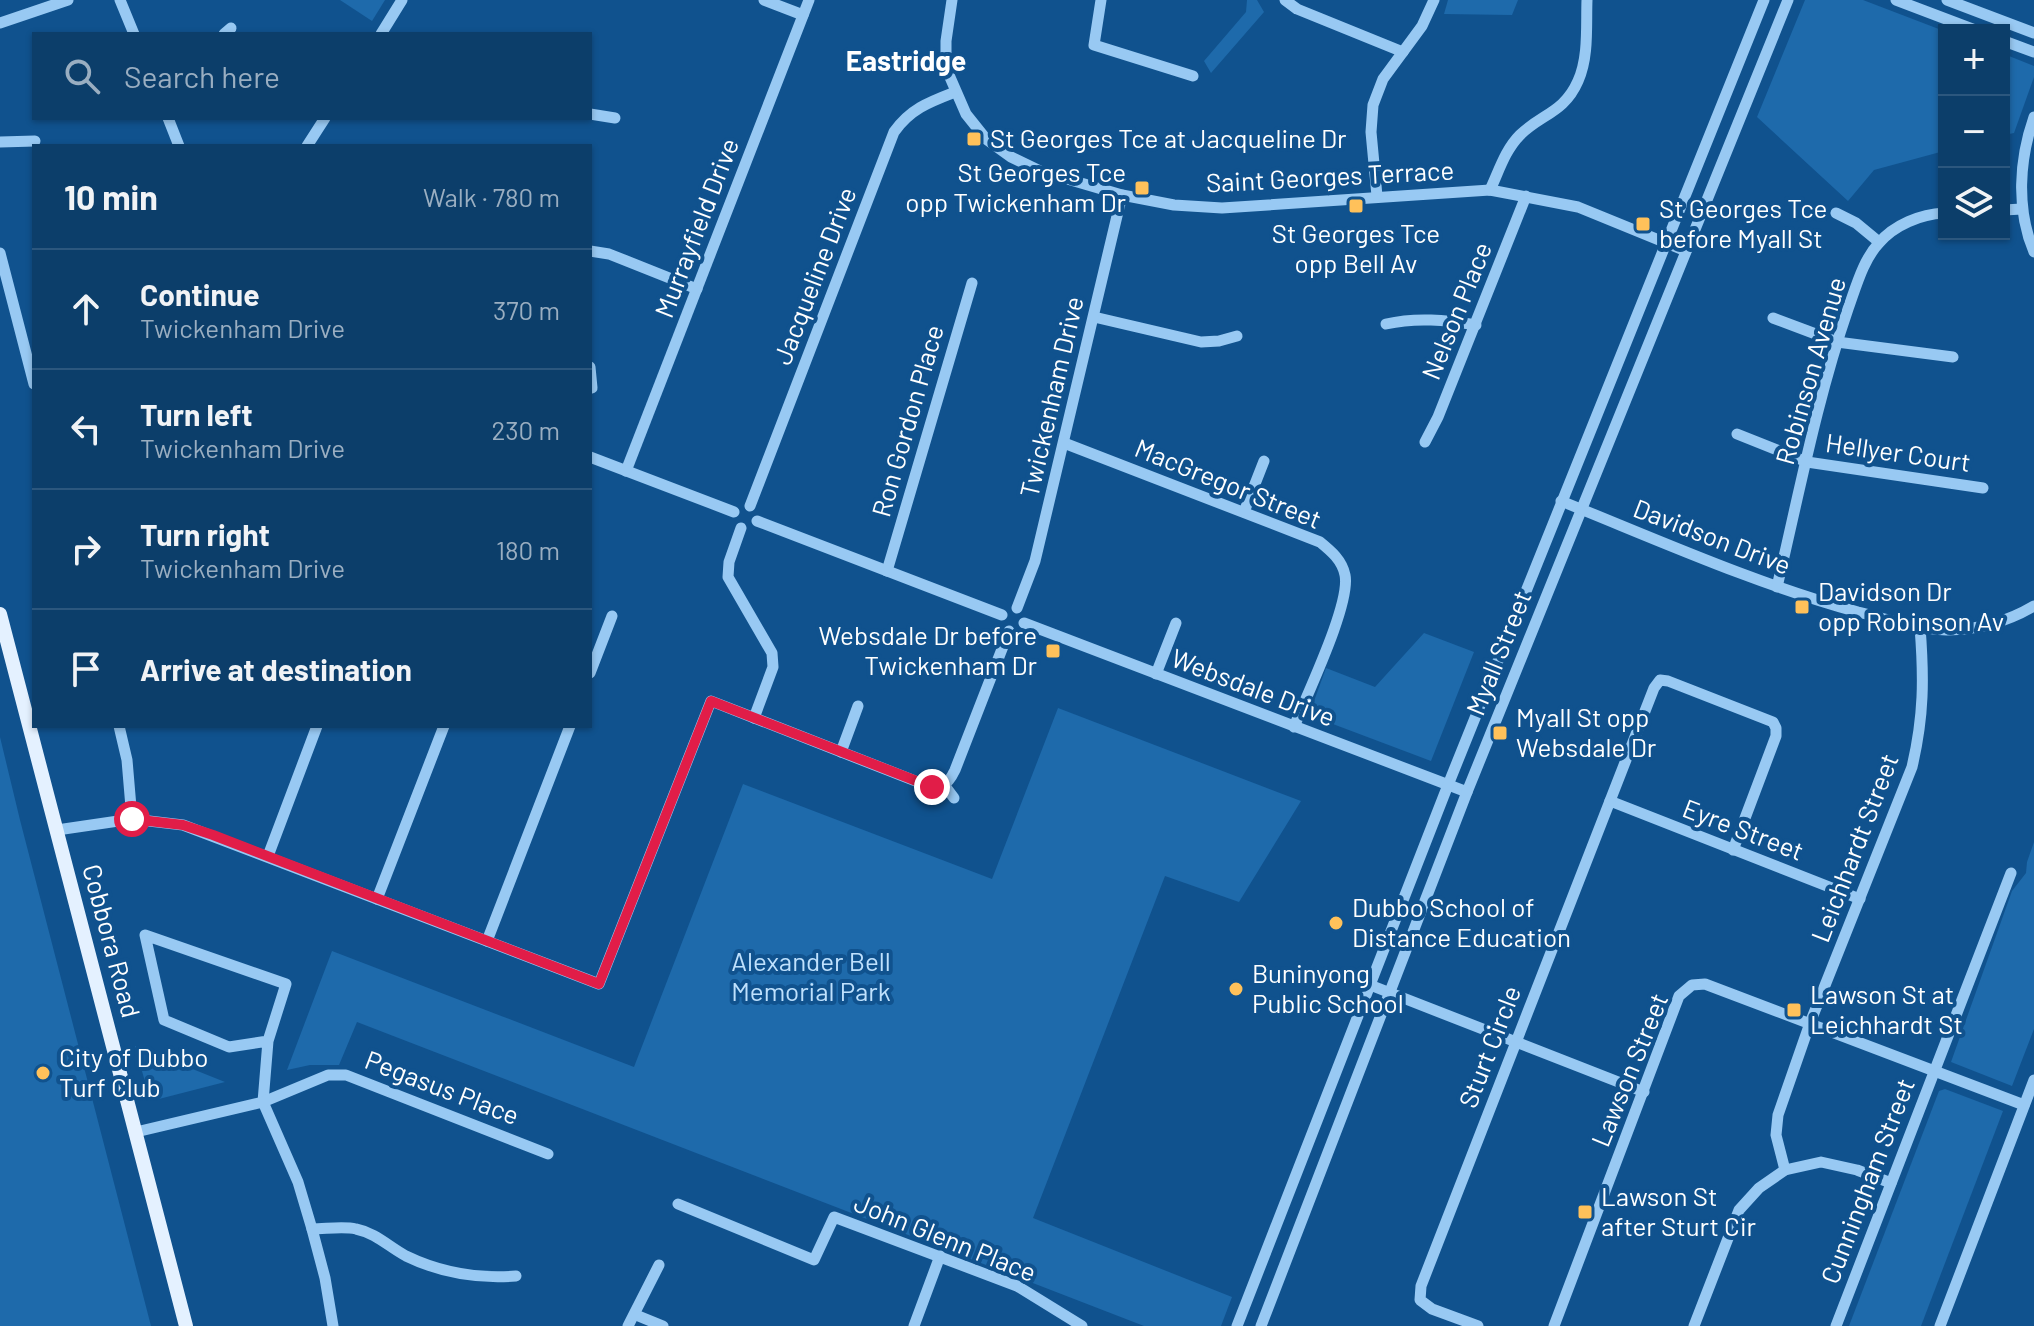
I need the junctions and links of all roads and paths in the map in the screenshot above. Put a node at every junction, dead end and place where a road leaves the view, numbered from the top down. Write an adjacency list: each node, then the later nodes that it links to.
1 (68, 0): 16 (street)
2 (120, 0): 18 (street)
3 (402, 0): 19 (street)
4 (764, 0): 15 (street)
5 (809, 0): 15 (street, Murrayfield Drive)
6 (952, 0): 25 (street, Saint Georges Terrace)
7 (1101, 0): 24 (street)
8 (1285, 0): 22 (street)
9 (1434, 0): 22 (street)
10 (1587, 0): 35 (street)
11 (1764, 0): 43 (street, Myall Street)
12 (1788, 0): 46 (street, Myall Street)
13 (1896, 0): 17 (street)
14 (1947, 0): 20 (street)
15 (803, 15): 50 (street, Murrayfield Drive)
16 (0, 23)
17 (1959, 24)
18 (133, 32)
19 (382, 32)
20 (2034, 33)
21 (2010, 43): 23 (street)
22 (1403, 52): 37 (street)
23 (2034, 52)
24 (1193, 76)
25 (955, 92): 36 (street, Saint Georges Terrace); 68 (street, Jacqueline Drive)
26 (592, 114): 28 (street)
27 (2034, 117): 39 (street)
28 (615, 118)
29 (169, 120): 33 (street)
30 (324, 120): 34 (street)
31 (35, 141): 32 (street)
32 (0, 142)
33 (178, 144)
34 (308, 144)
35 (1490, 190): 37 (street, Saint Georges Terrace); 38 (street, Saint Georges Terrace)
36 (1122, 195): 37 (street, Saint Georges Terrace); 51 (street, Twickenham Drive)
37 (1377, 196)
38 (1526, 196): 43 (street, Saint Georges Terrace); 54 (street, Nelson Place)
39 (2022, 209): 40 (street); 47 (street)
40 (2010, 210)
41 (1836, 213): 44 (street)
42 (1938, 214): 44 (street, Robinson Avenue)
43 (1665, 242): 46 (street, Saint Georges Terrace); 67 (street, Myall Street)
44 (1879, 242): 56 (street, Robinson Avenue)
45 (592, 251): 50 (street)
46 (1686, 251): 69 (street, Myall Street)
47 (2034, 252)
48 (0, 253): 58 (street)
49 (972, 283): 74 (street, Ron Gordon Place)
50 (697, 289): 65 (street, Murrayfield Drive)
51 (1094, 317): 55 (street); 61 (street, Twickenham Drive)
52 (1773, 318): 56 (street)
53 (1386, 324): 54 (street)
54 (1476, 325): 60 (street, Nelson Place)
55 (1237, 336)
56 (1837, 342): 57 (street); 64 (street, Robinson Avenue)
57 (1953, 357)
58 (31, 361)
59 (1737, 434): 64 (street, Hellyer Court)
60 (1425, 442)
61 (1064, 443): 71 (street, MacGregor Street); 76 (street, Twickenham Drive)
62 (592, 458): 65 (street)
63 (1264, 461): 71 (street)
64 (1807, 462): 66 (street, Hellyer Court); 75 (street, Robinson Avenue)
65 (626, 471): 70 (street)
66 (1983, 488)
67 (1561, 501): 69 (street, Davidson Drive); 95 (street, Myall Street)
68 (750, 506): 70 (street); 72 (street)
69 (1581, 509): 75 (street, Davidson Drive); 97 (street, Myall Street)
70 (734, 512): 73 (street)
71 (1244, 512): 89 (street, MacGregor Street)
72 (757, 521): 73 (street); 74 (street)
73 (741, 528): 88 (street)
74 (887, 571): 79 (street)
75 (1777, 587): 83 (street, Davidson Drive)
76 (1017, 608): 79 (street); 81 (street)
77 (2033, 608): 83 (street, Davidson Drive)
78 (0, 614): 101 (main road, Cobbora Road)
79 (1002, 615): 84 (street)
80 (612, 616): 85 (street)
81 (1024, 623): 84 (street); 86 (street, Websdale Drive)
82 (1176, 623): 86 (street)
83 (1920, 627): 106 (street, Leichhardt Street)
84 (1009, 631): 96 (street)
85 (592, 668)
86 (1156, 674): 89 (street, Websdale Drive)
87 (858, 706): 94 (street)
88 (754, 718): 94 (street); 107 (street)
89 (1294, 727): 95 (street, Websdale Drive)
90 (119, 728): 100 (street)
91 (316, 728): 103 (street)
92 (443, 728): 105 (street)
93 (569, 728): 107 (street)
94 (841, 752): 96 (street)
95 (1448, 785): 97 (street, Websdale Drive); 108 (street, Myall Street)
96 (945, 786): 98 (street)
97 (1467, 792): 109 (street, Myall Street)
98 (954, 798)
99 (1610, 801): 102 (street, Eyre Street); 102 (street, Sturt Circle); 112 (street, Sturt Circle)
100 (132, 819): 101 (street); 103 (street)
101 (57, 830): 118 (main road, Cobbora Road)
102 (1733, 850): 106 (street, Eyre Street)
103 (268, 856): 105 (street)
104 (2011, 873): 113 (street, Cunningham Street)
105 (377, 899): 107 (street)
106 (1860, 899): 110 (street, Leichhardt Street)
107 (487, 941)
108 (1370, 985): 109 (street); 134 (street, Myall Street)
109 (1391, 992): 112 (street); 135 (street, Myall Street)
110 (1810, 1023): 113 (street, Lawson Street); 115 (street, Lawson Street); 120 (street, Leichhardt Street)
111 (268, 1041): 111 (street); 116 (street)
112 (1517, 1041): 115 (street); 136 (street, Sturt Circle)
113 (1935, 1069): 117 (street, Lawson Street); 121 (street, Cunningham Street)
114 (2034, 1080): 117 (street)
115 (1644, 1092): 137 (street, Lawson Street)
116 (263, 1102): 118 (street, Pegasus Place); 119 (street, Pegasus Place); 123 (street)
117 (2024, 1105): 140 (street)
118 (136, 1132): 128 (main road, Cobbora Road)
119 (548, 1154)
120 (1785, 1170): 121 (street); 138 (street)
121 (1891, 1183): 139 (street, Cunningham Street)
122 (678, 1204): 124 (street, John Glenn Place)
123 (312, 1229): 126 (street); 129 (street)
124 (940, 1256): 132 (street); 133 (street, John Glenn Place)
125 (659, 1265): 127 (street)
126 (516, 1276)
127 (636, 1315): 130 (street); 131 (street)
128 (186, 1326)
129 (333, 1326)
130 (628, 1326)
131 (663, 1326)
132 (914, 1326)
133 (1082, 1326)
134 (1237, 1326)
135 (1261, 1326)
136 (1478, 1326)
137 (1554, 1326)
138 (1694, 1326)
139 (1836, 1326)
140 (1940, 1326)

